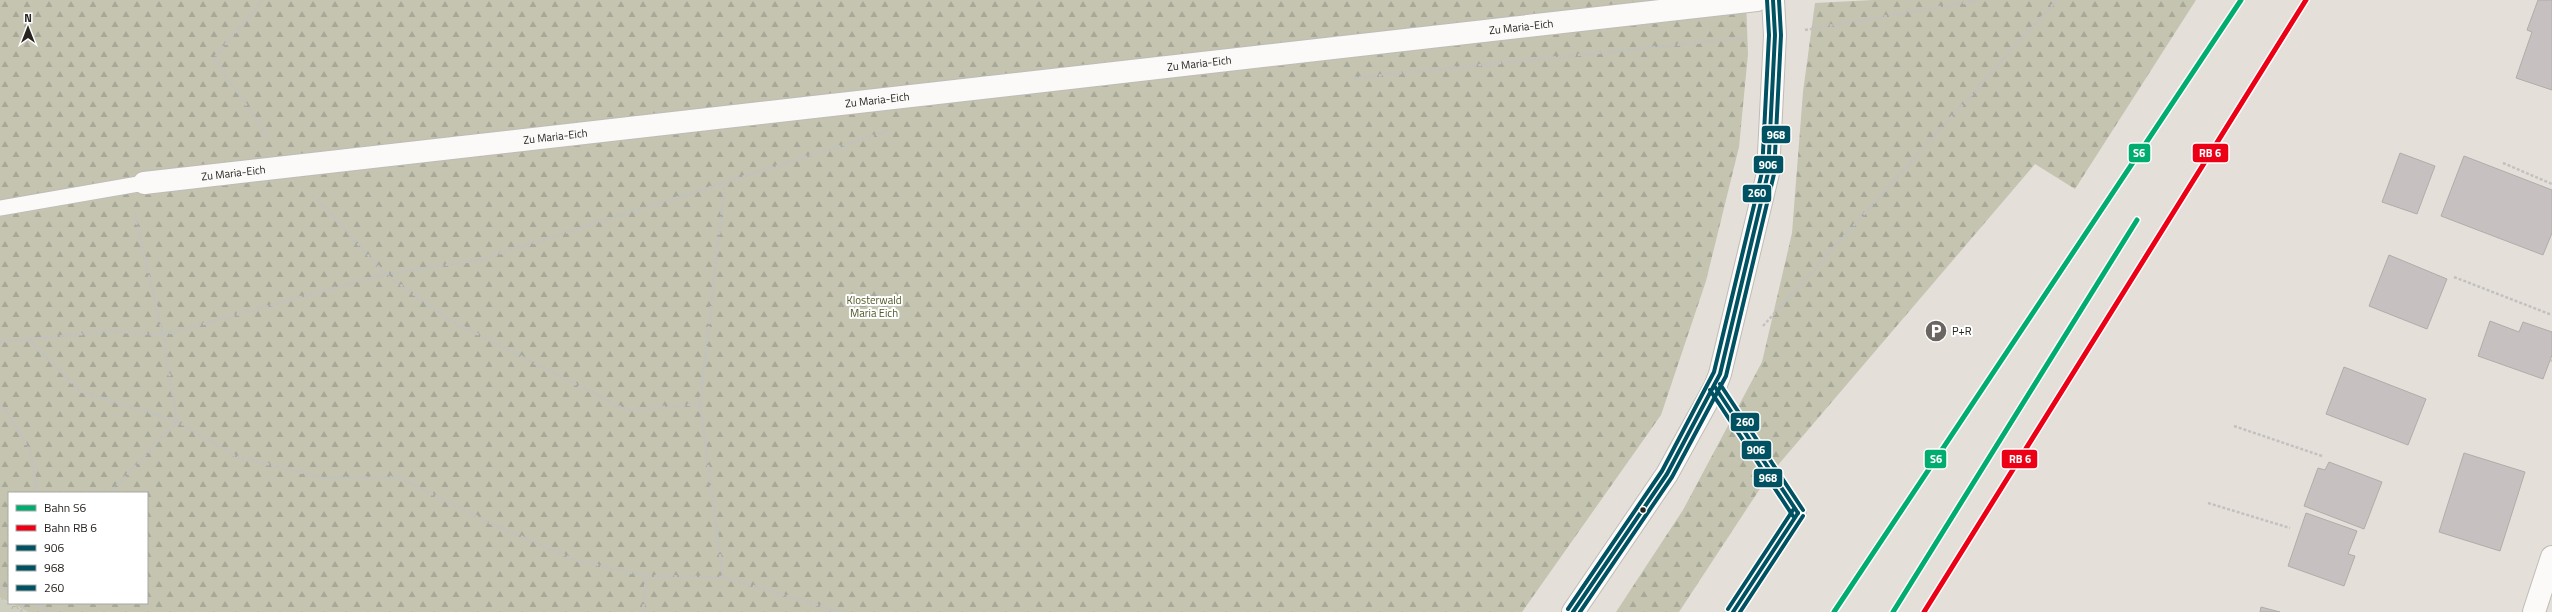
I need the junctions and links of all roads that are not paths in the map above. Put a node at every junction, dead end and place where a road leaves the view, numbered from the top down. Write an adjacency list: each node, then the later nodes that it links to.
1 (1757, 0): 3 (street, Zu Maria-Eich)
2 (1772, 0): 5 (street)
3 (136, 185): 4 (lane, Zu Maria-Eich)
4 (0, 208)
5 (1715, 387): 7 (street); 8 (lane)
6 (2552, 557): 9 (street)
7 (1573, 612)
8 (1733, 612)
9 (2534, 612)

